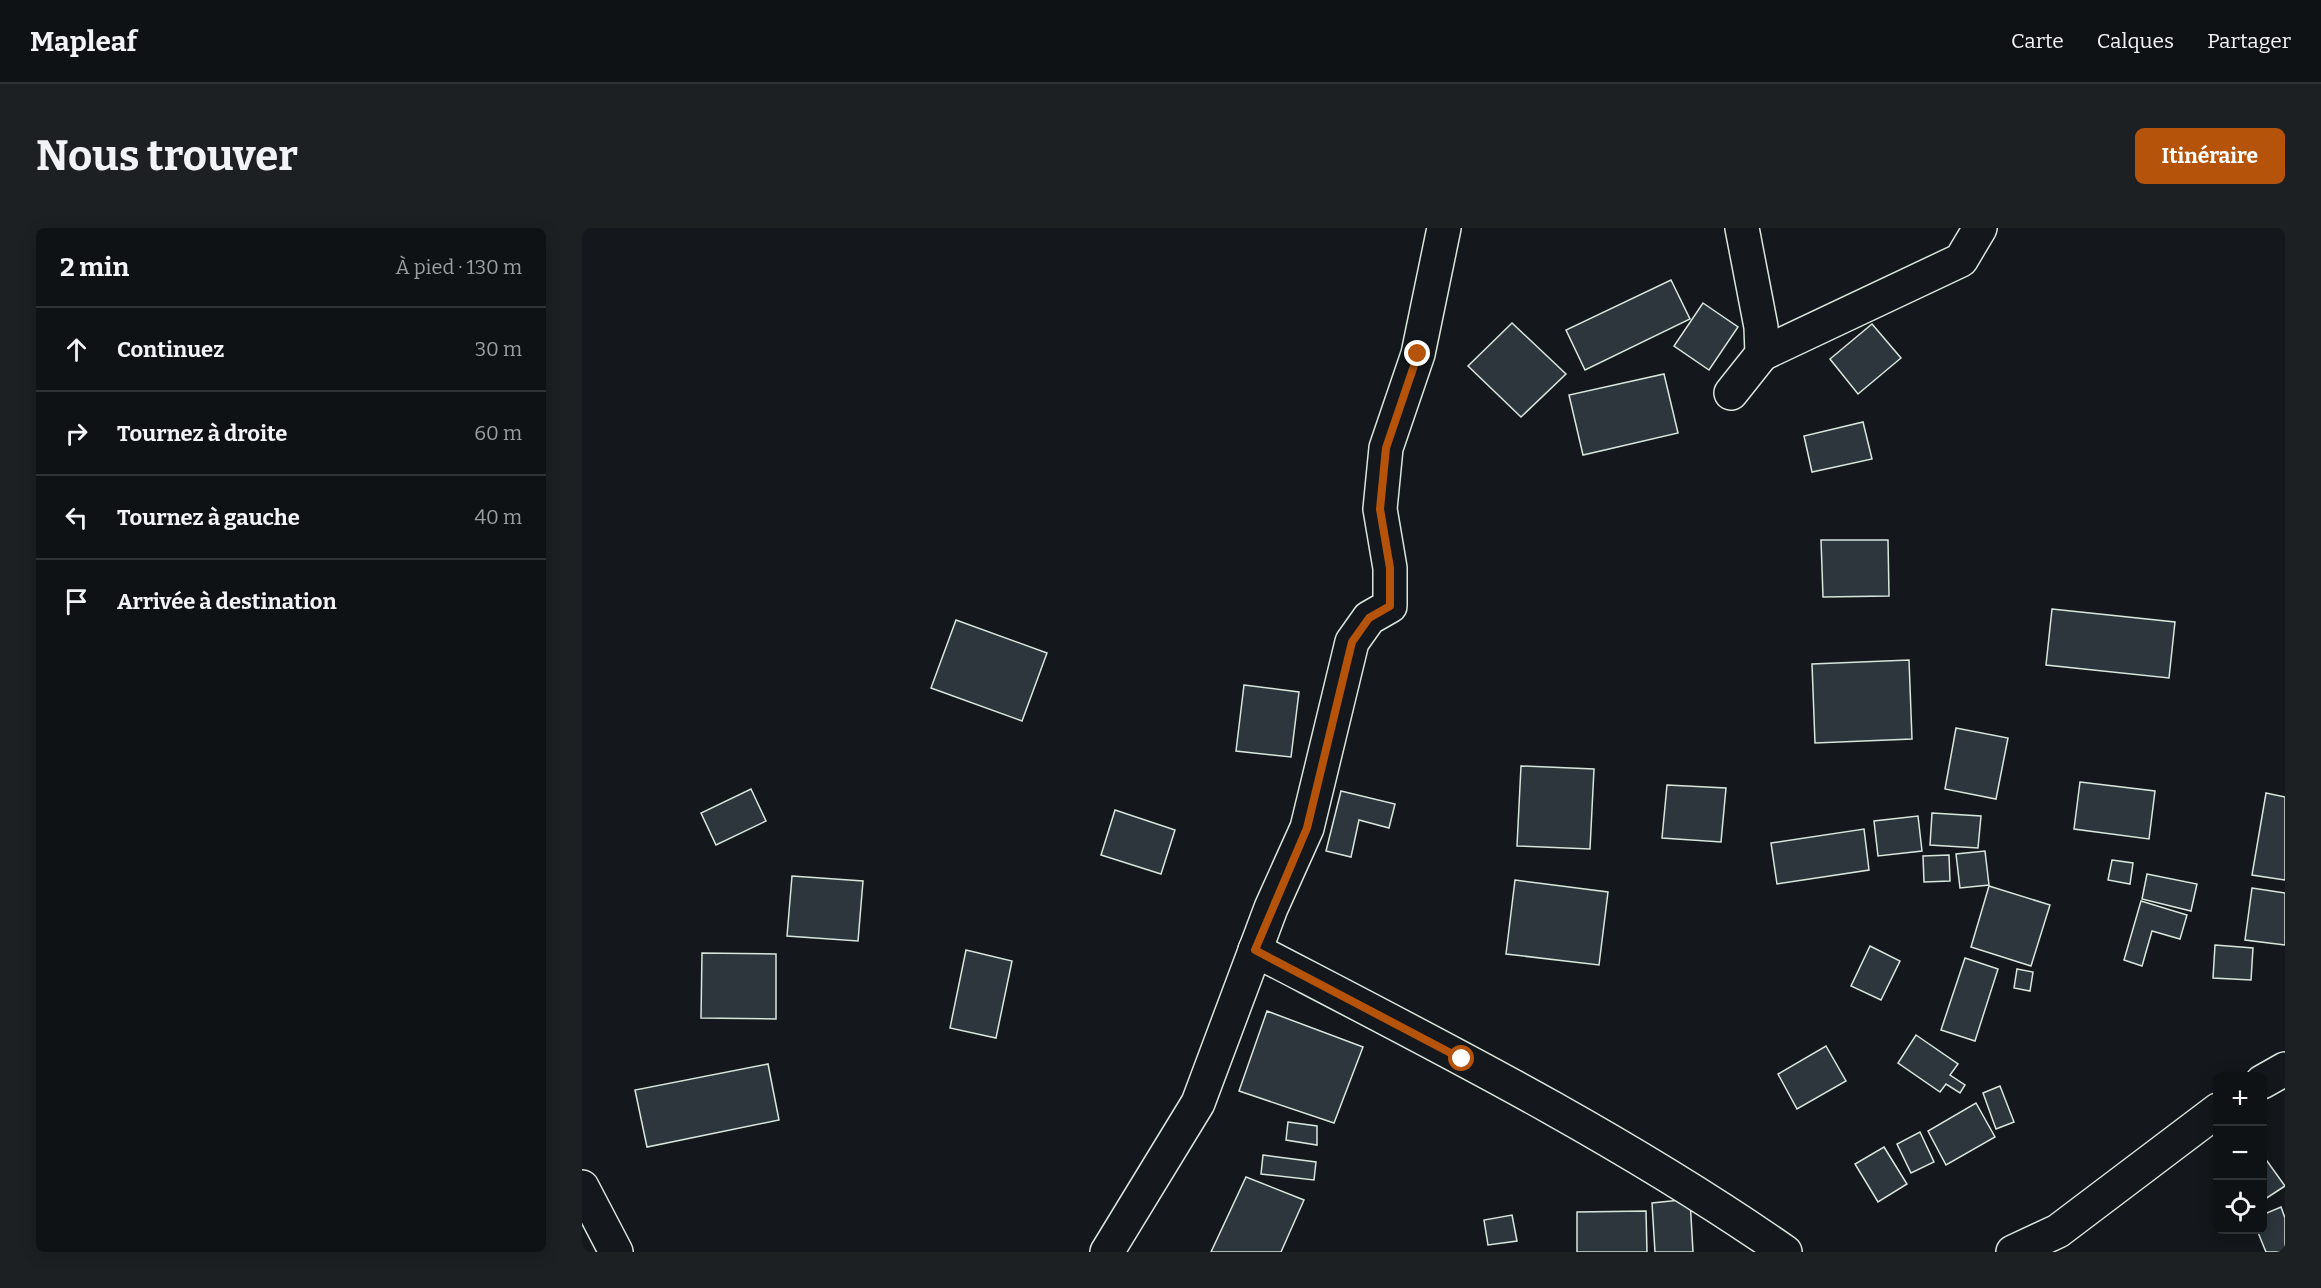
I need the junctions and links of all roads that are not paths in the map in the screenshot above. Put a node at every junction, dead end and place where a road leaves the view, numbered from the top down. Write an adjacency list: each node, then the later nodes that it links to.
1 (1444, 228): 6 (street)
2 (1742, 228): 4 (street)
3 (1980, 228): 4 (street)
4 (1762, 354): 5 (street)
5 (1731, 393)
6 (1255, 950): 12 (street); 13 (street)
7 (2285, 1069): 8 (street)
8 (2267, 1079)
9 (2213, 1113): 14 (street)
10 (582, 1187): 11 (street)
11 (616, 1252)
12 (1107, 1252)
13 (1785, 1252)
14 (2013, 1252)

